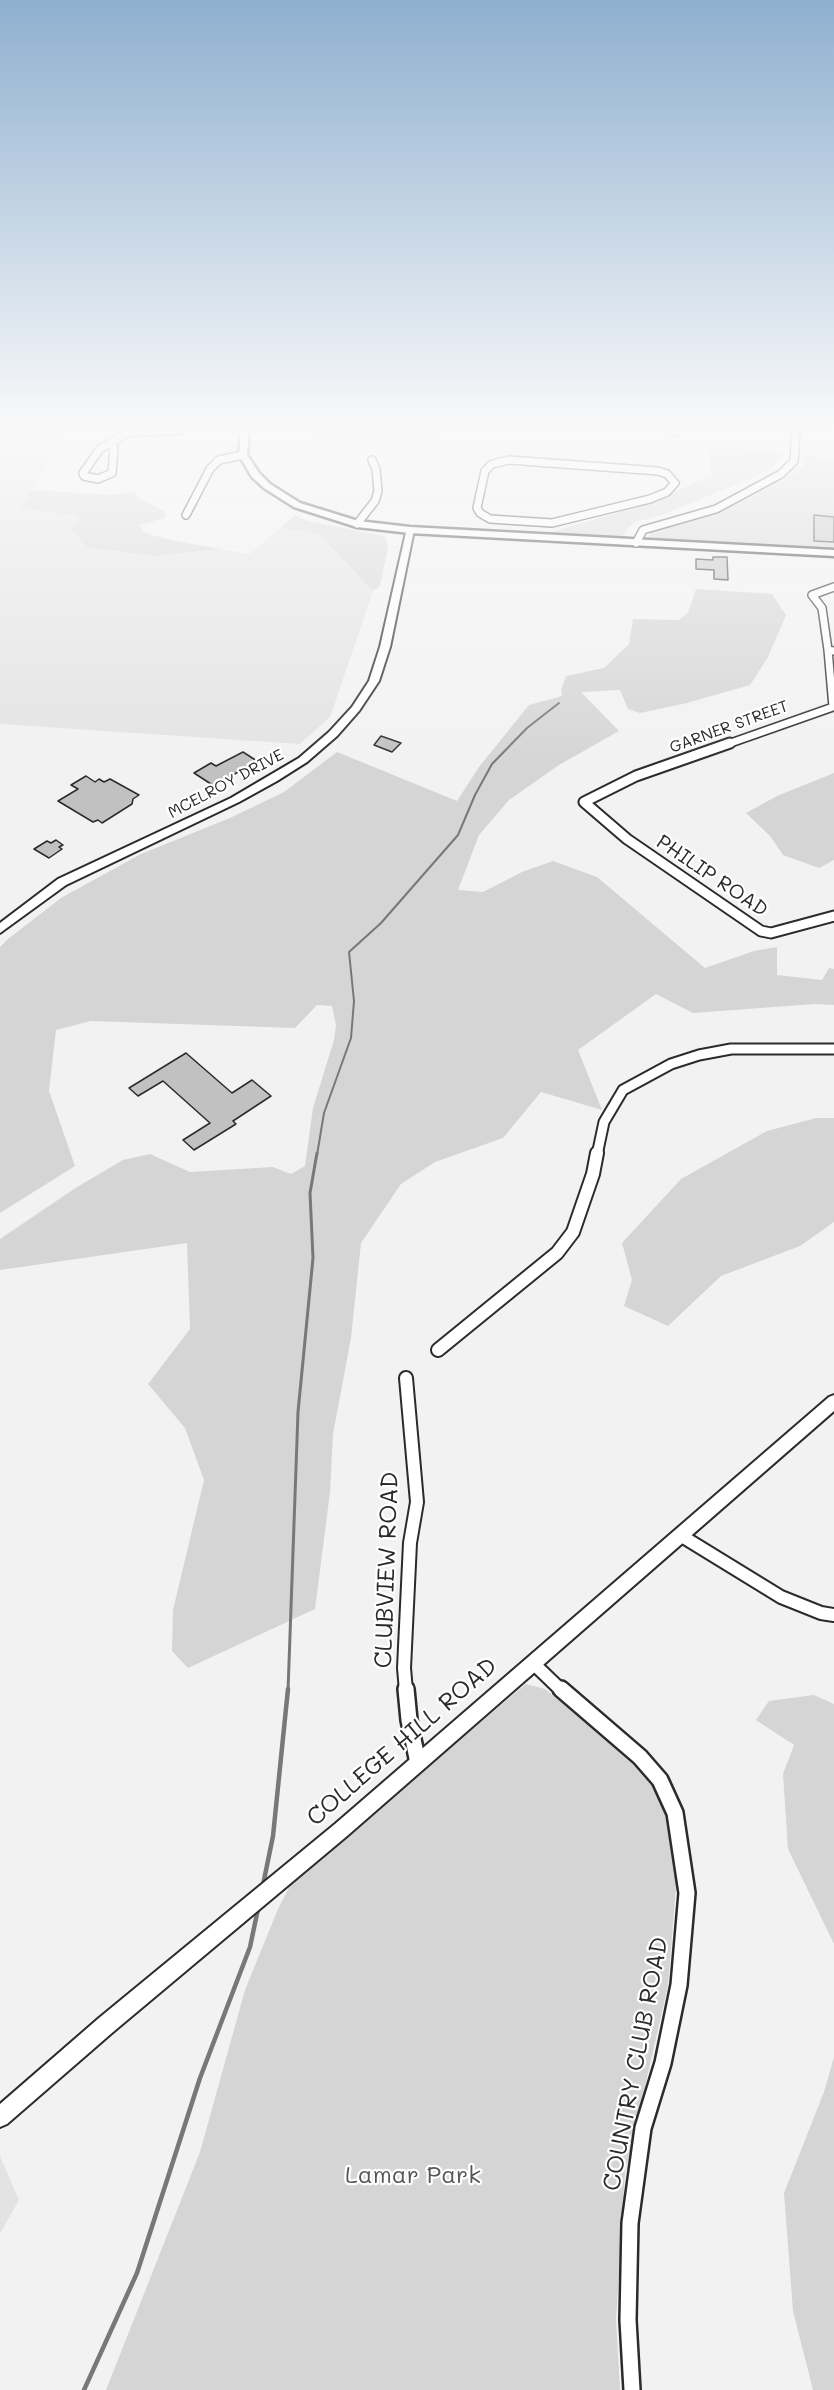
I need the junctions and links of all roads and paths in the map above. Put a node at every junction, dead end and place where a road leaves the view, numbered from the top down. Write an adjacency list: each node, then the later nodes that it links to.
1 (408, 542): 10 (street, MCELROY DRIVE)
2 (612, 542): 3 (main road)
3 (636, 543): 4 (main road)
4 (834, 553)
5 (834, 587): 6 (street, GARNER STREET)
6 (831, 651): 7 (street, GARNER STREET)
7 (833, 707): 8 (street, GARNER STREET)
8 (584, 802): 9 (street, PHILIP ROAD)
9 (834, 916)
10 (0, 929)
11 (834, 1048): 12 (street)
12 (438, 1350)
13 (406, 1378): 18 (street, CLUBVIEW ROAD)
14 (834, 1402): 15 (street, COLLEGE HILL ROAD)
15 (680, 1535): 16 (street); 17 (street, COLLEGE HILL ROAD)
16 (834, 1615)
17 (533, 1663): 18 (street, COLLEGE HILL ROAD); 20 (street, COUNTRY CLUB ROAD)
18 (418, 1763): 19 (street, COLLEGE HILL ROAD)
19 (0, 2117)
20 (632, 2390)

